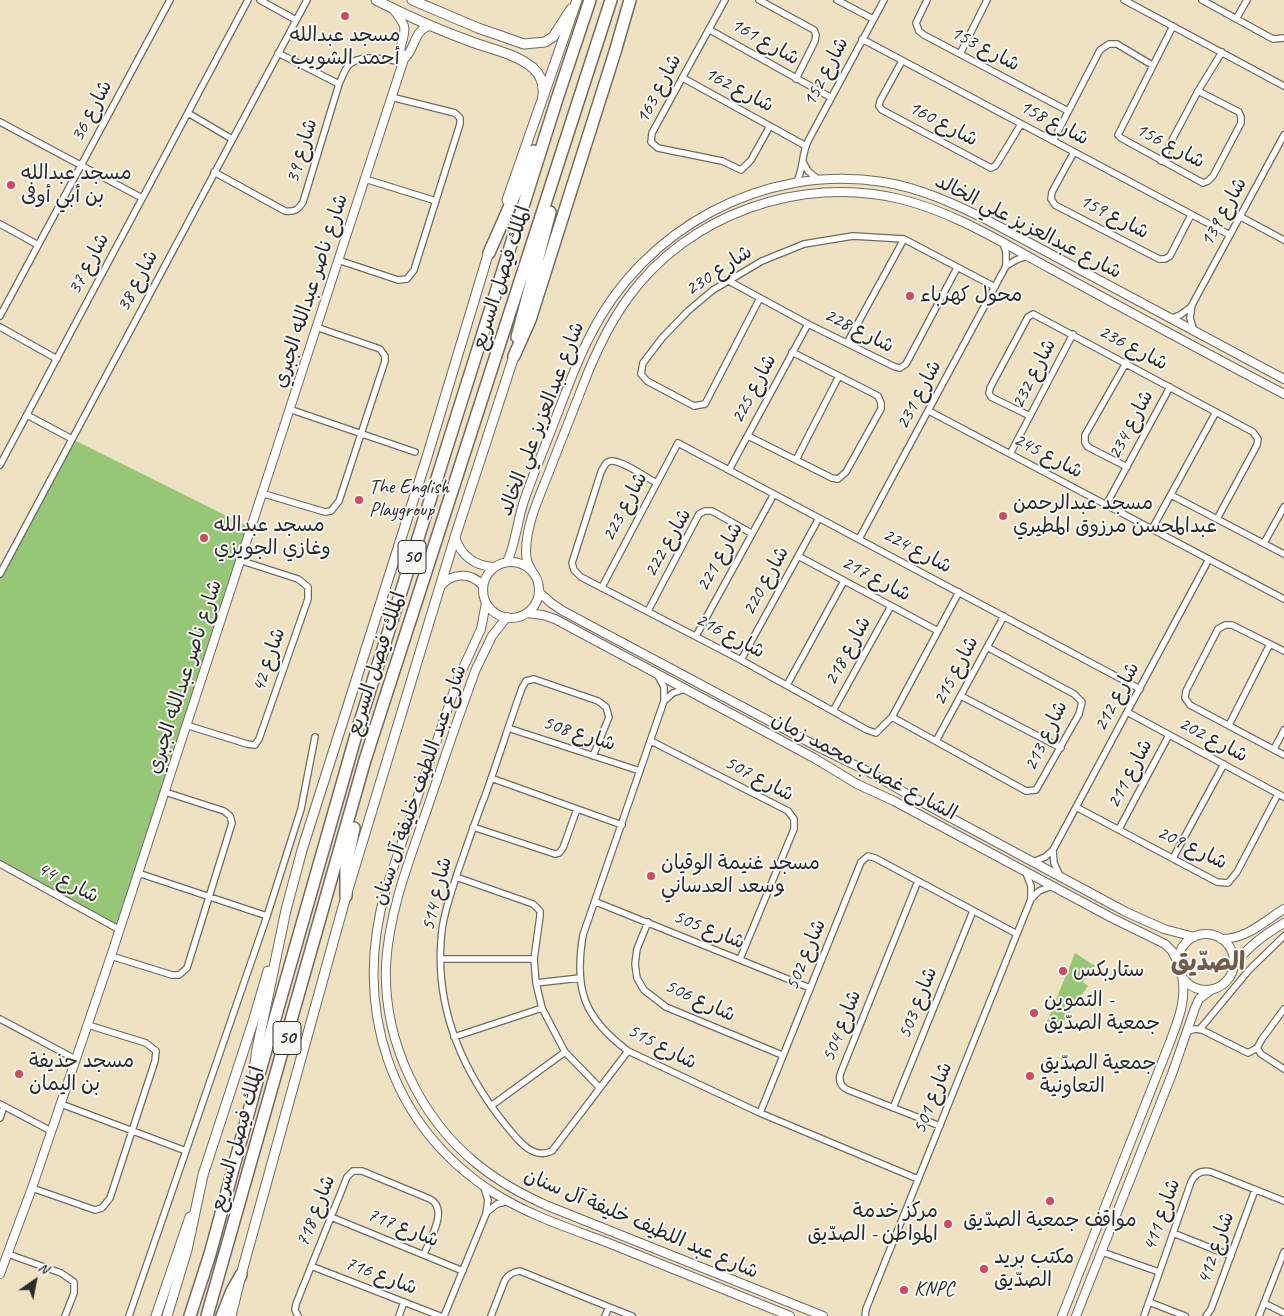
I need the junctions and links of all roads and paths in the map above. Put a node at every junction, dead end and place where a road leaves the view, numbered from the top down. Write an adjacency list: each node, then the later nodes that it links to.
1 (170, 0): 61 (street, شارع 36)
2 (248, 0): 49 (street, شارع 37)
3 (260, 0): 25 (street)
4 (307, 0): 25 (street, شارع 38)
5 (376, 0): 21 (main road)
6 (412, 0): 22 (main road)
7 (428, 0): 22 (street)
8 (577, 0): 28 (main road); 45 (main road, الملك فيصل السريع)
9 (590, 0): 47 (highway, الملك فيصل السريع / 50)
10 (612, 0): 56 (highway, الملك فيصل السريع / 50)
11 (630, 0): 98 (highway)
12 (725, 0): 29 (street, شارع 163)
13 (759, 0): 40 (street)
14 (838, 0): 23 (street)
15 (884, 0): 23 (street, شارع 152)
16 (927, 0): 35 (street, شارع 153)
17 (987, 0): 35 (street)
18 (1124, 0): 27 (street)
19 (1202, 0): 24 (street)
20 (1247, 0): 24 (street)
21 (393, 9): 26 (main road); 36 (street, شارع ناصر عبدالله الجبري)
22 (432, 9): 28 (main road)
23 (873, 19): 31 (street, شارع 152)
24 (1236, 19): 30 (street)
25 (296, 20): 34 (street, شارع 38)
26 (430, 26): 32 (main road); 36 (street, شارع ناصر عبدالله الجبري)
27 (1173, 26): 33 (street); 38 (street, شارع 156)
28 (478, 28): 32 (main road)
29 (710, 30): 39 (street, شارع 163); 40 (street, شارع 161)
30 (1284, 38)
31 (862, 40): 37 (street, شارع 158); 46 (street, شارع 152)
32 (472, 42): 45 (main road)
33 (1222, 52): 42 (street); 43 (street)
34 (278, 54): 41 (street); 54 (street, شارع 38)
35 (960, 54): 48 (street, شارع 153)
36 (403, 60): 41 (street, شارع 39); 44 (street, شارع ناصر عبدالله الجبري)
37 (902, 61): 51 (street, شارع 158); 51 (street, شارع 160)
38 (1152, 65): 48 (street); 59 (street, شارع 156)
39 (683, 78): 52 (street, شارع 162); 52 (street, شارع 163)
40 (796, 79): 46 (street, شارع 161)
41 (339, 84): 62 (street, شارع 39)
42 (1284, 86)
43 (1198, 91): 59 (street); 59 (street, شارع 156)
44 (391, 97): 63 (street, شارع ناصر عبدالله الجبري); 67 (street)
45 (543, 97): 76 (main road, الملك فيصل السريع)
46 (830, 97): 57 (street, شارع 152)
47 (557, 99): 76 (highway); 248 (highway, الملك فيصل السريع / 50)
48 (1068, 111): 55 (street)
49 (188, 114): 54 (street); 66 (street, شارع 37)
50 (0, 122): 61 (street)
51 (1020, 124): 55 (street, شارع 158)
52 (770, 126): 57 (street, شارع 162)
53 (1284, 135): 69 (street, شارع 139)
54 (232, 139): 62 (street, شارع 38)
55 (1053, 141): 58 (street, شارع 158)
56 (564, 146): 98 (highway); 181 (highway, الملك فيصل السريع / 50)
57 (806, 146): 60 (street, شارع 152)
58 (1074, 152): 68 (street, شارع 158); 68 (street, شارع 159)
59 (1161, 161)
60 (804, 162): 64 (street); 65 (street, شارع 152)
61 (81, 165): 66 (street); 75 (street, شارع 36)
62 (214, 172): 112 (street, شارع 38)
63 (365, 179): 67 (street); 78 (street, شارع ناصر عبدالله الجبري)
64 (819, 180): 65 (street, شارع عبدالعزيز علي الخالد); 81 (street, شارع عبدالعزيز علي الخالد)
65 (796, 183): 137 (street, شارع عبدالعزيز علي الخالد)
66 (142, 198): 99 (street, شارع 37)
67 (436, 201): 78 (street)
68 (1191, 215): 71 (street, شارع 158)
69 (1241, 217): 71 (street, شارع 139); 73 (street)
70 (0, 224): 75 (street)
71 (1230, 235): 88 (street, شارع 139)
72 (904, 239): 80 (street, شارع 230); 82 (street, شارع 230); 96 (street)
73 (1284, 240)
74 (1003, 243): 77 (street, شارع عبدالعزيز علي الخالد); 79 (street); 139 (street, شارع عبدالعزيز علي الخالد)
75 (38, 245): 89 (street, شارع 36)
76 (489, 253): 223 (main road, الملك فيصل السريع)
77 (1027, 256): 79 (street); 85 (street, شارع عبدالعزيز علي الخالد)
78 (338, 260): 93 (street, شارع ناصر عبدالله الجبري)
79 (1006, 266): 84 (street, شارع 231)
80 (957, 268): 84 (street, شارع 230); 96 (street, شارع 228)
81 (1096, 279): 83 (street, شارع عبدالعزيز علي الخالد); 85 (street)
82 (728, 280): 87 (street, شارع 228); 87 (street, شارع 230)
83 (1107, 285): 86 (street); 90 (street, شارع عبدالعزيز علي الخالد)
84 (995, 287): 106 (street, شارع 231)
85 (1090, 291): 86 (street, شارع عبدالعزيز علي الخالد)
86 (1101, 296): 104 (street, شارع عبدالعزيز علي الخالد)
87 (760, 298): 91 (street, شارع 228)
88 (1192, 305): 90 (street); 94 (street)
89 (0, 316)
90 (1170, 318): 94 (street, شارع عبدالعزيز علي الخالد)
91 (808, 324): 96 (street, شارع 228); 97 (street, شارع 225)
92 (0, 327): 99 (street)
93 (316, 327): 105 (street, شارع ناصر عبدالله الجبري); 110 (street)
94 (1194, 331): 102 (street, شارع عبدالعزيز علي الخالد)
95 (1073, 334): 100 (street, شارع 236); 109 (street, شارع 232); 109 (street, شارع 236)
96 (847, 343)
97 (792, 352): 101 (street); 111 (street, شارع 225)
98 (514, 356): 130 (main road, الملك فيصل السريع)
99 (56, 359): 108 (street, شارع 37)
100 (1126, 363): 103 (street, شارع 236); 118 (street)
101 (839, 376): 116 (street); 116 (street)
102 (1284, 379)
103 (1170, 387): 107 (street, شارع 236); 118 (street, شارع 234)
104 (1284, 394)
105 (289, 409): 110 (street); 121 (street, شارع ناصر عبدالله الجبري)
106 (929, 411): 115 (street, شارع 245); 131 (street, شارع 231)
107 (1216, 412): 123 (street); 127 (street, شارع 236)
108 (27, 415): 112 (street); 117 (street, شارع 37)
109 (1030, 416): 115 (street, شارع 232)
110 (361, 434): 114 (street); 121 (street)
111 (748, 436): 116 (street); 119 (street, شارع 225)
112 (72, 439): 140 (street, شارع 38)
113 (678, 443): 119 (street, شارع 224); 120 (street, شارع 223)
114 (415, 452)
115 (1010, 454): 124 (street, شارع 245)
116 (796, 460)
117 (0, 465)
118 (1127, 468): 124 (street, شارع 234)
119 (729, 470): 122 (street, شارع 224)
120 (657, 483): 144 (street, شارع 223); 144 (street, شارع 216)
121 (261, 493): 136 (street, شارع ناصر عبدالله الجبري)
122 (774, 494): 126 (street, شارع 224); 129 (street, شارع 221)
123 (1171, 495): 127 (street); 128 (street)
124 (1106, 505): 128 (street, شارع 245)
125 (1284, 507): 132 (street)
126 (819, 518): 131 (street, شارع 224); 134 (street, شارع 220)
127 (1217, 519): 132 (street)
128 (1152, 529): 135 (street, شارع 245)
129 (751, 533): 150 (street, شارع 222); 155 (street, شارع 221)
130 (455, 537): 138 (street); 143 (main road, الملك فيصل السريع)
131 (859, 539): 146 (street, شارع 224)
132 (1264, 543): 133 (street)
133 (1284, 554)
134 (798, 556): 141 (street, شارع 217); 159 (street, شارع 220)
135 (1209, 559): 147 (street, شارع 245); 163 (street, شارع 212)
136 (239, 560): 169 (street, شارع ناصر عبدالله الجبري); 169 (street, شارع 42)
137 (507, 562): 138 (street); 139 (street)
138 (494, 567): 142 (street)
139 (532, 571): 145 (street)
140 (0, 574)
141 (844, 580): 149 (street, شارع 217); 161 (street)
142 (483, 586): 143 (street); 148 (street)
143 (440, 587): 209 (main road, الملك فيصل السريع)
144 (602, 587): 150 (street, شارع 216)
145 (539, 592): 151 (street); 183 (street, الشارع غصاب محمد زمان)
146 (959, 592): 152 (street, شارع 224); 154 (street, شارع 216)
147 (1284, 599)
148 (486, 603): 153 (street); 194 (street, شارع عبد اللطيف خليفة آل سنان)
149 (891, 606): 154 (street, شارع 217); 166 (street, شارع 218)
150 (648, 611): 155 (street, شارع 216)
151 (527, 613): 153 (street); 160 (street, الشارع غصاب محمد زمان)
152 (1004, 616): 157 (street, شارع 215); 163 (street, شارع 224)
153 (507, 617): 201 (street, شارع عبد اللطيف خليفة آل سنان)
154 (938, 630): 168 (street, شارع 216)
155 (696, 636): 159 (street, شارع 216)
156 (1270, 644): 158 (street); 170 (street); 170 (street)
157 (987, 647): 164 (street, شارع 215); 177 (street, شارع 213)
158 (1284, 651)
159 (741, 660): 161 (street, شارع 216)
160 (657, 674): 162 (street, الشارع غصاب محمد زمان); 165 (street, شارع 515)
161 (787, 685): 166 (street, شارع 216)
162 (684, 689): 165 (street); 187 (street, الشارع غصاب محمد زمان)
163 (1140, 689): 167 (street, شارع 212)
164 (961, 696): 176 (street, شارع 215); 177 (street)
165 (664, 702): 175 (street, شارع 515)
166 (834, 711): 168 (street, شارع 216)
167 (1127, 712): 173 (street, شارع 202); 192 (street, شارع 212)
168 (892, 717): 176 (street, شارع 213)
169 (186, 725): 189 (street, شارع ناصر عبدالله الجبري)
170 (1229, 726): 178 (street)
171 (508, 728): 180 (street, شارع 508); 180 (street, شارع 514); 186 (street, شارع 514)
172 (1284, 730): 178 (street)
173 (1170, 735): 182 (street, شارع 202); 197 (street, شارع 211)
174 (315, 737): 215 (street)
175 (651, 741): 184 (street, شارع 515); 227 (street, شارع 507)
176 (936, 741): 177 (street, شارع 213)
177 (1061, 748)
178 (1274, 749): 179 (street)
179 (1284, 755)
180 (593, 756): 184 (street, شارع 508)
181 (366, 760): 209 (highway); 294 (highway, الملك فيصل السريع / 50)
182 (1224, 764): 190 (street, شارع 202); 199 (street)
183 (858, 766): 185 (street, الشارع غصاب محمد زمان); 187 (street)
184 (640, 771): 195 (street, شارع 515)
185 (871, 773): 188 (street); 200 (street, الشارع غصاب محمد زمان)
186 (491, 778): 193 (street); 196 (street, شارع 514)
187 (848, 779): 188 (street, الشارع غصاب محمد زمان)
188 (862, 787): 203 (street, الشارع غصاب محمد زمان)
189 (165, 792): 204 (street, شارع ناصر عبدالله الجبري); 210 (street)
190 (1278, 794): 191 (street, شارع 202); 199 (street, شارع 209)
191 (1284, 797)
192 (1076, 807): 197 (street, شارع 209); 198 (street, شارع 212)
193 (577, 809): 195 (street); 196 (street)
194 (411, 819): 201 (street); 261 (street, شارع عبد اللطيف خليفة آل سنان)
195 (622, 824): 212 (street, شارع 515)
196 (473, 827): 206 (street, شارع 514)
197 (1119, 829): 199 (street, شارع 209)
198 (1054, 850): 200 (street); 205 (street)
199 (1173, 858)
200 (1033, 862): 205 (street, الشارع غصاب محمد زمان)
201 (409, 863): 281 (street, شارع عبد اللطيف خليفة آل سنان)
202 (0, 864): 218 (street, شارع 44)
203 (1025, 871): 208 (street, الشارع غصاب محمد زمان); 211 (street, شارع 501)
204 (138, 873): 210 (street); 218 (street, شارع ناصر عبدالله الجبري)
205 (1060, 876): 221 (street, الشارع غصاب محمد زمان)
206 (456, 877): 225 (street, شارع 514); 226 (street)
207 (918, 881): 214 (street, شارع 502); 233 (street, شارع 502); 253 (street, شارع 504)
208 (1052, 886): 211 (street); 228 (street, الشارع غصاب محمد زمان)
209 (346, 896): 280 (main road, الملك فيصل السريع)
210 (209, 897): 215 (street); 224 (street)
211 (1030, 899): 219 (street, شارع 501)
212 (596, 902): 216 (street, شارع 505); 231 (street, شارع 515)
213 (1284, 909): 222 (street)
214 (974, 911): 219 (street, شارع 502); 253 (street, شارع 503)
215 (267, 916): 259 (street)
216 (648, 922): 227 (street, شارع 505); 245 (street, شارع 506)
217 (1284, 923): 229 (street)
218 (120, 930): 224 (street, شارع ناصر عبدالله الجبري)
219 (1017, 934): 256 (street, شارع 501)
220 (1284, 936): 239 (street)
221 (1194, 937): 222 (street); 228 (street)
222 (1221, 939): 229 (street)
223 (280, 940): 248 (main road, الملك فيصل السريع); 266 (main road)
224 (111, 956): 238 (street, شارع ناصر عبدالله الجبري)
225 (440, 959): 226 (street); 241 (street, شارع 514)
226 (534, 959): 232 (street)
227 (740, 960): 233 (street, شارع 505)
228 (1178, 962): 230 (street)
229 (1234, 966): 234 (street)
230 (1182, 976): 234 (street); 308 (street)
231 (580, 978): 232 (street); 243 (street, شارع 515)
232 (536, 983): 235 (street)
233 (810, 988): 245 (street, شارع 502)
234 (1210, 990): 240 (street)
235 (542, 1008): 241 (street); 244 (street)
236 (1284, 1009): 242 (street)
237 (0, 1019): 246 (street)
238 (88, 1024): 246 (street, شارع ناصر عبدالله الجبري); 257 (street)
239 (1200, 1029): 240 (street); 242 (street)
240 (1188, 1031): 270 (street)
241 (454, 1037): 252 (street, شارع 514)
242 (1257, 1048): 247 (street)
243 (628, 1051): 249 (street, شارع 514); 254 (street, شارع 515)
244 (566, 1052): 249 (street); 252 (street)
245 (782, 1055): 254 (street, شارع 502)
246 (75, 1059): 250 (street, شارع ناصر عبدالله الجبري)
247 (1284, 1069)
248 (256, 1085): 293 (highway, الملك فيصل السريع / 50)
249 (600, 1088): 252 (street, شارع 514)
250 (61, 1104): 257 (street); 258 (street, شارع ناصر عبدالله الجبري)
251 (2, 1105): 255 (street); 258 (street)
252 (491, 1106)
253 (893, 1108): 256 (street, شارع 504)
254 (760, 1113): 260 (street, شارع 515)
255 (0, 1118)
256 (940, 1126): 260 (street, شارع 501)
257 (131, 1130): 259 (street); 262 (street)
258 (51, 1132): 262 (street, شارع ناصر عبدالله الجبري)
259 (186, 1151): 290 (street)
260 (918, 1179): 287 (street, شارع 501)
261 (482, 1185): 264 (street, شارع عبد اللطيف خليفة آل سنان); 267 (street)
262 (32, 1188): 272 (street, شارع ناصر عبدالله الجبري)
263 (1255, 1190): 265 (street, شارع 411); 269 (street, شارع 411); 274 (street, شارع 412)
264 (509, 1201): 267 (street); 276 (street, شارع عبد اللطيف خليفة آل سنان)
265 (1284, 1201)
266 (195, 1206): 291 (main road); 292 (main road)
267 (486, 1214): 277 (street)
268 (331, 1216): 273 (street, شارع 717); 273 (street, شارع 718); 275 (street, شارع 718)
269 (1173, 1233): 274 (street); 278 (street, شارع 411)
270 (1102, 1252): 278 (street, شارع 411); 309 (street)
271 (1284, 1252): 285 (street)
272 (8, 1254): 279 (street, شارع ناصر عبدالله الجبري); 289 (street)
273 (424, 1254): 277 (street, شارع 717)
274 (1230, 1256): 312 (street, شارع 412)
275 (311, 1266): 283 (street, شارع 716); 297 (street, شارع 718)
276 (672, 1268): 281 (street); 282 (street, شارع عبد اللطيف خليفة آل سنان)
277 (463, 1271): 300 (street)
278 (1159, 1272): 284 (street, شارع 411)
279 (0, 1274)
280 (241, 1275): 295 (highway); 296 (main road, الملك فيصل السريع)
281 (731, 1279): 282 (street); 305 (street, شارع عبد اللطيف خليفة آل سنان)
282 (730, 1292): 304 (street, شارع عبد اللطيف خليفة آل سنان)
283 (404, 1302): 298 (street); 299 (street, شارع 716)
284 (1149, 1302): 310 (street, شارع 411); 311 (street)
285 (1264, 1303): 288 (street); 313 (street)
286 (609, 1307): 301 (street); 302 (street); 303 (street)
287 (866, 1309): 306 (street, شارع 501); 307 (street, شارع 501)
288 (1284, 1313)
289 (65, 1316)
290 (129, 1316)
291 (156, 1316)
292 (167, 1316)
293 (190, 1316)
294 (206, 1316)
295 (222, 1316)
296 (231, 1316)
297 (298, 1316)
298 (399, 1316)
299 (440, 1316)
300 (444, 1316)
301 (491, 1316)
302 (605, 1316)
303 (632, 1316)
304 (790, 1316)
305 (823, 1316)
306 (860, 1316)
307 (865, 1316)
308 (1062, 1316)
309 (1076, 1316)
310 (1144, 1316)
311 (1185, 1316)
312 (1206, 1316)
313 (1259, 1316)

